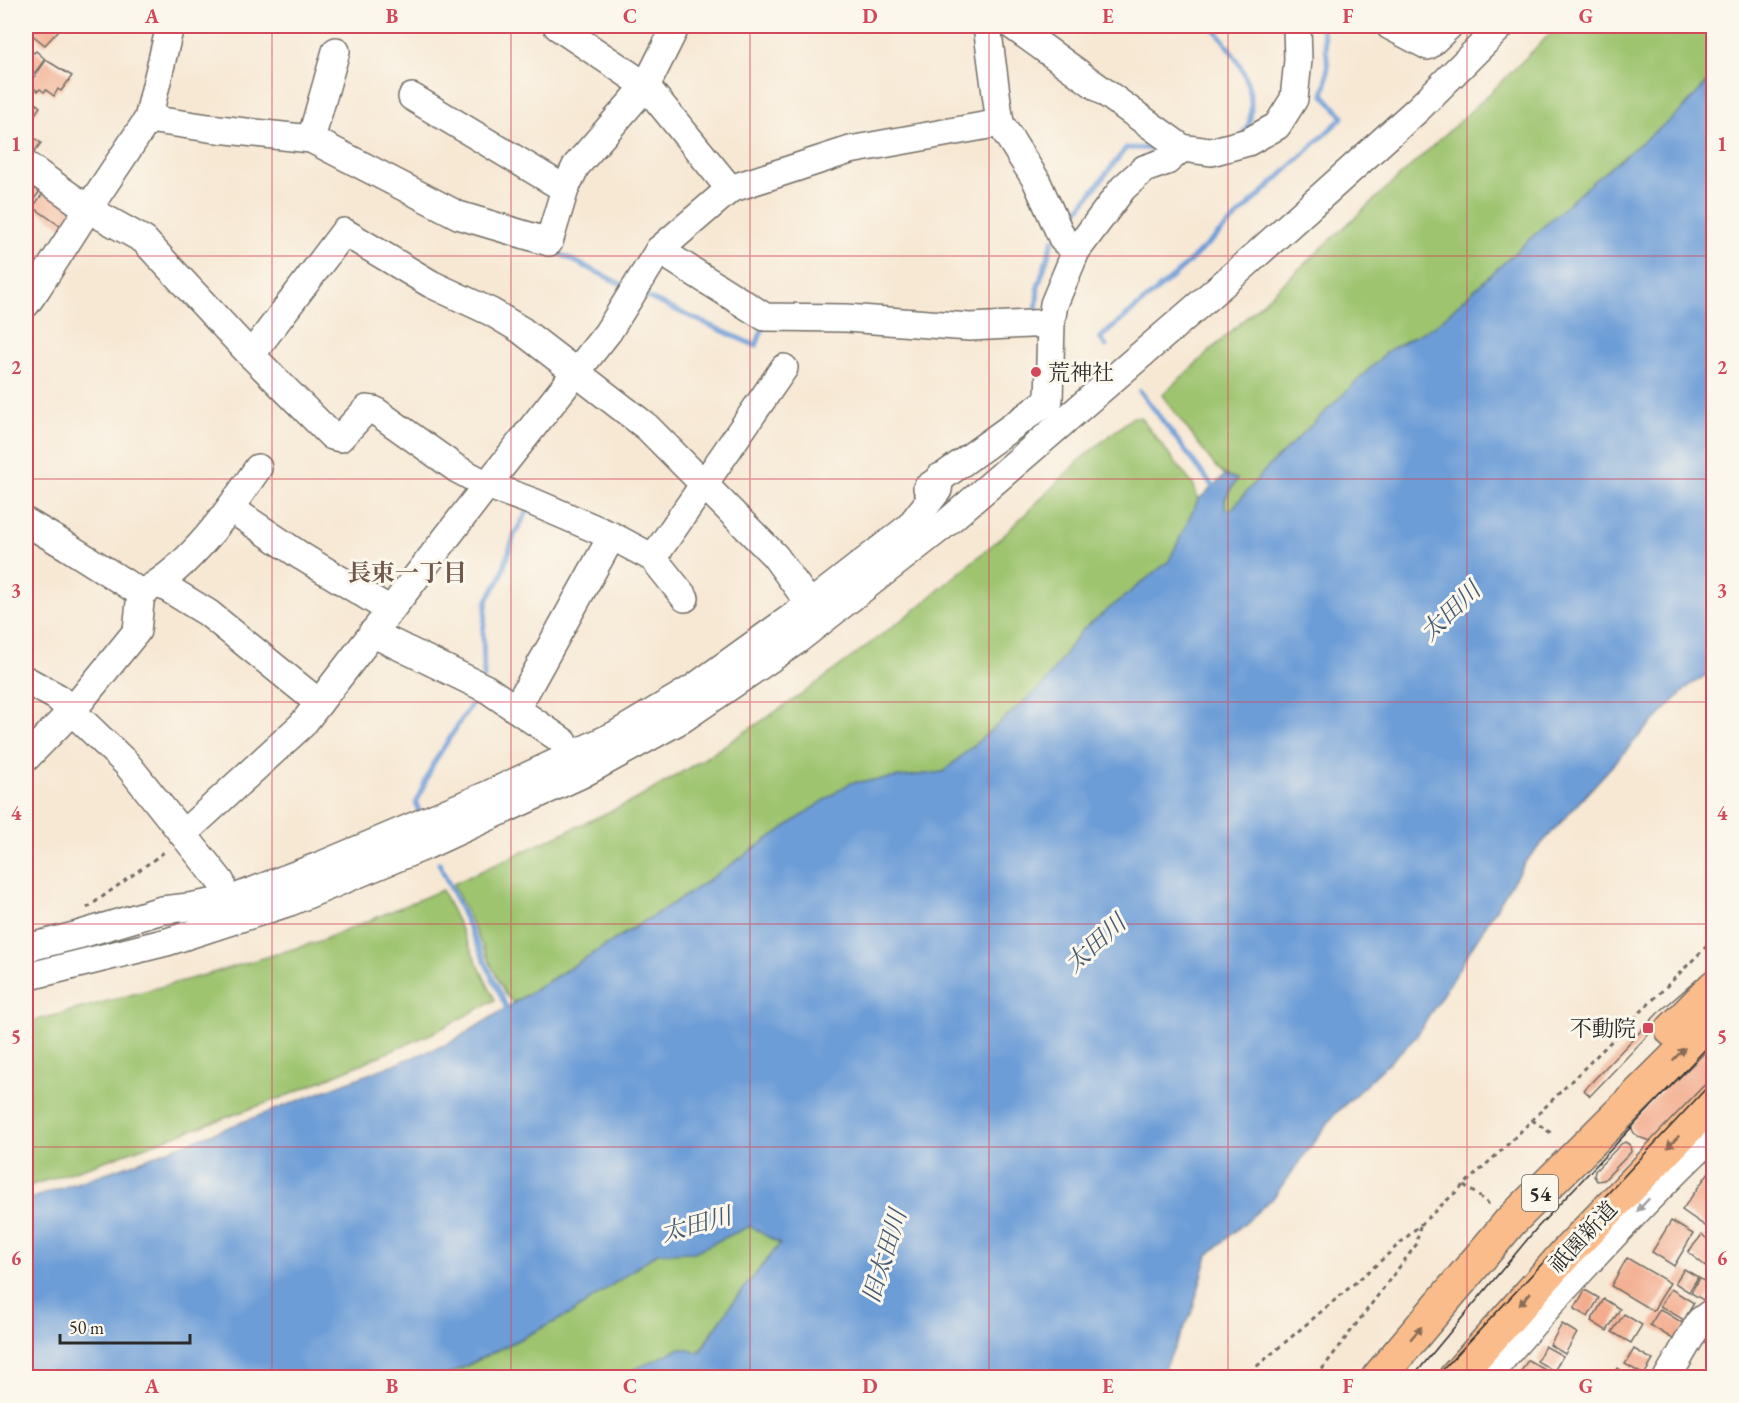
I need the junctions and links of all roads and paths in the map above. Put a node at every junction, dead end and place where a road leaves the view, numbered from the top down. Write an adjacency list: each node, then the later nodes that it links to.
1 (170, 26): 13 (street)
2 (557, 26): 11 (street)
3 (676, 26): 11 (street)
4 (987, 26): 14 (street)
5 (1013, 26): 16 (street)
6 (1298, 26): 16 (street)
7 (1390, 26): 8 (street)
8 (1449, 26)
9 (1501, 26): 31 (street)
10 (336, 51): 15 (street)
11 (646, 87): 18 (street); 19 (street)
12 (412, 97): 18 (street)
13 (148, 119): 15 (street); 20 (street)
14 (1000, 123): 19 (street); 22 (street)
15 (311, 139): 18 (street)
16 (1182, 148): 22 (street)
17 (26, 165): 20 (street)
18 (565, 189)
19 (730, 189): 21 (street)
20 (88, 209): 23 (street); 25 (street)
21 (659, 250): 24 (street); 27 (street)
22 (1076, 251): 24 (street)
23 (26, 304)
24 (1051, 323): 28 (street)
25 (251, 355): 27 (street); 33 (street)
26 (784, 368): 32 (street)
27 (576, 373): 32 (street); 33 (street)
28 (1049, 400): 30 (street); 31 (street)
29 (258, 468): 34 (street)
30 (940, 477): 39 (street); 52 (street)
31 (994, 482): 60 (street)
32 (704, 484): 37 (street); 39 (street)
33 (487, 485): 36 (street); 41 (street)
34 (230, 508): 38 (street); 41 (street)
35 (26, 522): 38 (street)
36 (612, 536): 37 (street); 46 (street)
37 (653, 558): 40 (street)
38 (150, 588): 44 (street); 47 (street)
39 (801, 592): 45 (street)
40 (685, 598)
41 (390, 610): 42 (street)
42 (372, 633): 44 (street); 46 (street)
43 (26, 680): 47 (street)
44 (319, 703): 50 (street)
45 (631, 708)
46 (516, 709): 48 (street)
47 (72, 711): 49 (street); 50 (street)
48 (564, 742)
49 (26, 758)
50 (184, 835): 51 (street); 53 (path)
51 (221, 882): 52 (street); 54 (street)
52 (276, 882): 54 (street)
53 (86, 908)
54 (162, 910): 58 (street); 59 (street)
55 (65, 926): 56 (street)
56 (26, 936)
57 (1713, 939): 64 (path)
58 (26, 948)
59 (26, 967)
60 (26, 977)
61 (1713, 987): 68 (highway, 54)
62 (1713, 1018): 68 (highway, 54, one-way to 62)
63 (1713, 1100): 69 (highway, 祇園新道, one-way to 69)
64 (1532, 1120): 66 (path); 67 (path)
65 (1713, 1134): 69 (street, one-way to 69)
66 (1554, 1135)
67 (1464, 1185): 68 (path); 70 (path)
68 (1500, 1213): 74 (highway, 54, one-way to 68)
69 (1611, 1223): 75 (highway, 祇園新道, one-way to 75); 76 (street)
70 (1421, 1224): 72 (path); 73 (path)
71 (1713, 1311): 77 (street)
72 (1244, 1377)
73 (1319, 1377)
74 (1378, 1377)
75 (1455, 1377)
76 (1486, 1377)
77 (1667, 1377)

